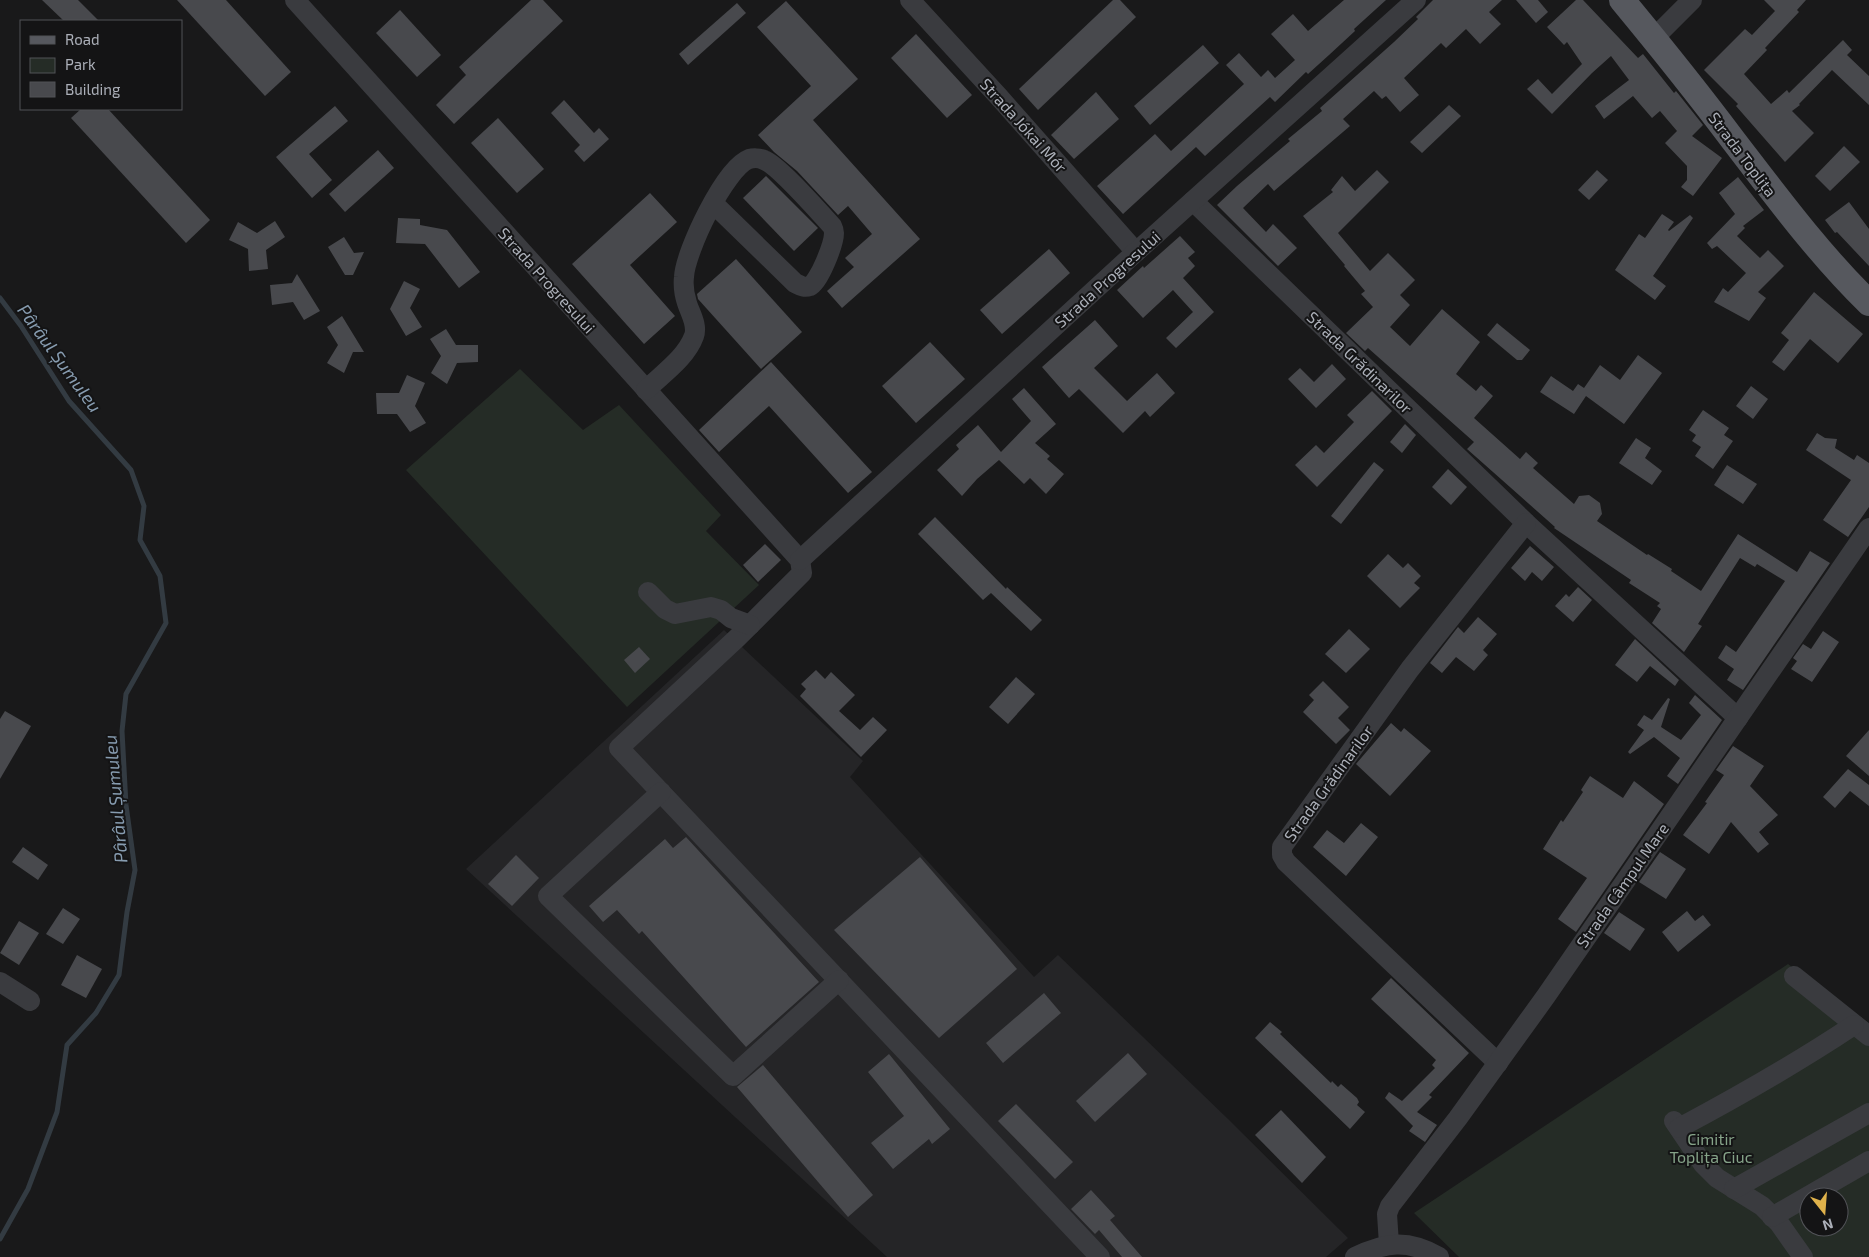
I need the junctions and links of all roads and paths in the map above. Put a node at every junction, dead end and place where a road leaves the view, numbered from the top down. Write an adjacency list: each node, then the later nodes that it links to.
1 (295, 0): 11 (street, Strada Progresului)
2 (910, 0): 9 (street, Strada Jókai Mór)
3 (1416, 0): 7 (street, Strada Progresului)
4 (1622, 0): 6 (main road, Strada Toplița)
5 (1692, 0): 6 (street)
6 (1654, 38): 10 (main road, Strada Toplița)
7 (1193, 201): 9 (street, Strada Progresului); 12 (street, Strada Grădinarilor)
8 (712, 205): 8 (street); 11 (street)
9 (1136, 252): 14 (street, Strada Progresului)
10 (1869, 303)
11 (646, 390): 14 (street, Strada Progresului)
12 (1526, 523): 17 (street, Strada Grădinarilor); 24 (street, Strada Grădinarilor)
13 (1869, 528): 17 (street, Strada Câmpul Mare)
14 (800, 560): 16 (street)
15 (648, 592): 16 (street)
16 (744, 631): 18 (street)
17 (1738, 718): 24 (street, Strada Câmpul Mare)
18 (661, 792): 20 (street); 20 (street)
19 (1794, 976): 23 (street)
20 (839, 980): 30 (street)
21 (0, 982): 22 (street)
22 (30, 1001)
23 (1861, 1030): 27 (street)
24 (1498, 1063): 29 (street, Strada Câmpul Mare)
25 (1869, 1113): 27 (street)
26 (1869, 1161): 28 (street)
27 (1734, 1189): 28 (street)
28 (1772, 1217): 33 (street)
29 (1389, 1244): 31 (street); 32 (street)
30 (1100, 1257)
31 (1355, 1257)
32 (1439, 1257)
33 (1804, 1257)

